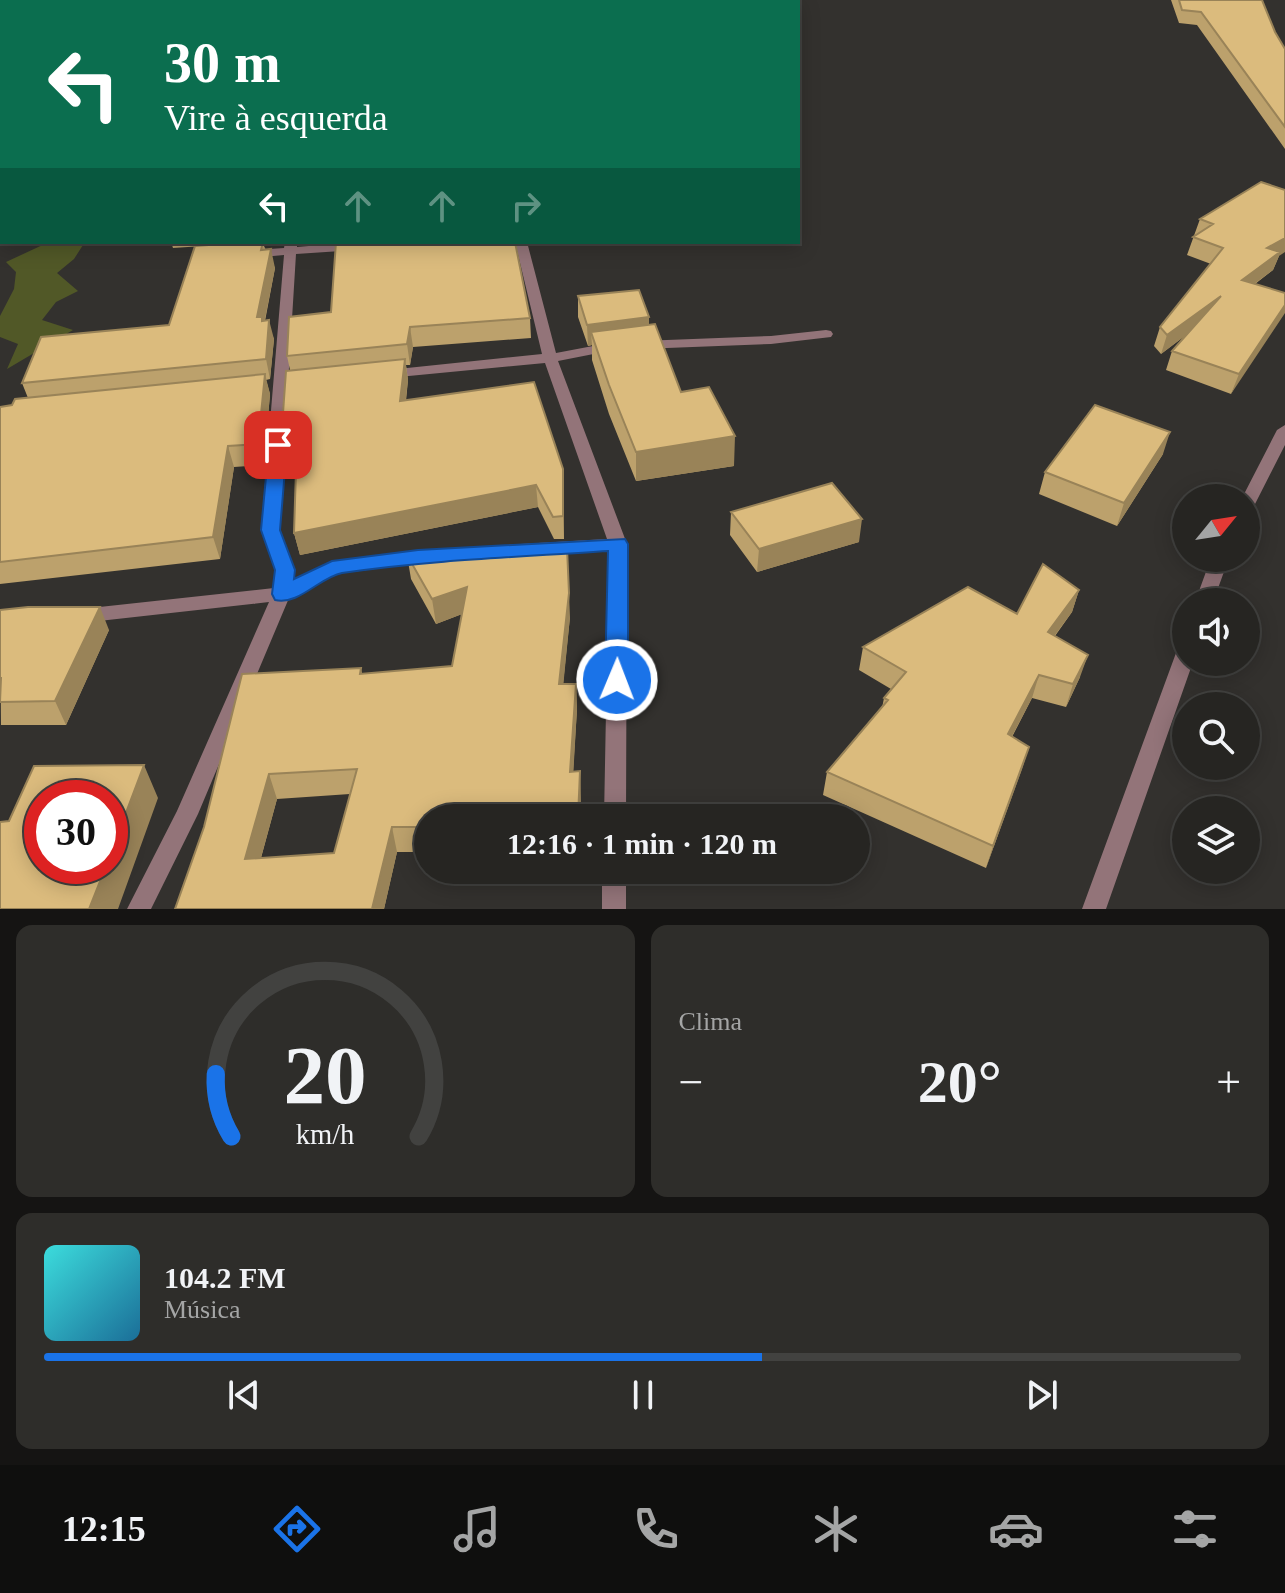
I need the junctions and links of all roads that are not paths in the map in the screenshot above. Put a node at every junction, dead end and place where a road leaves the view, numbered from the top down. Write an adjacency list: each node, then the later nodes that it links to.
1 (522, 244): 6 (street)
2 (367, 245): 3 (street)
3 (290, 246): 4 (street); 11 (street)
4 (242, 254)
5 (826, 334): 6 (street)
6 (550, 358): 7 (street); 10 (street)
7 (376, 375)
8 (1285, 430): 9 (street)
9 (1257, 484)
10 (618, 544): 11 (street); 14 (street)
11 (282, 594): 12 (street); 16 (street)
12 (63, 618)
13 (1178, 676): 18 (street)
14 (615, 804)
15 (614, 884): 17 (street)
16 (139, 909)
17 (614, 909)
18 (1094, 909)

